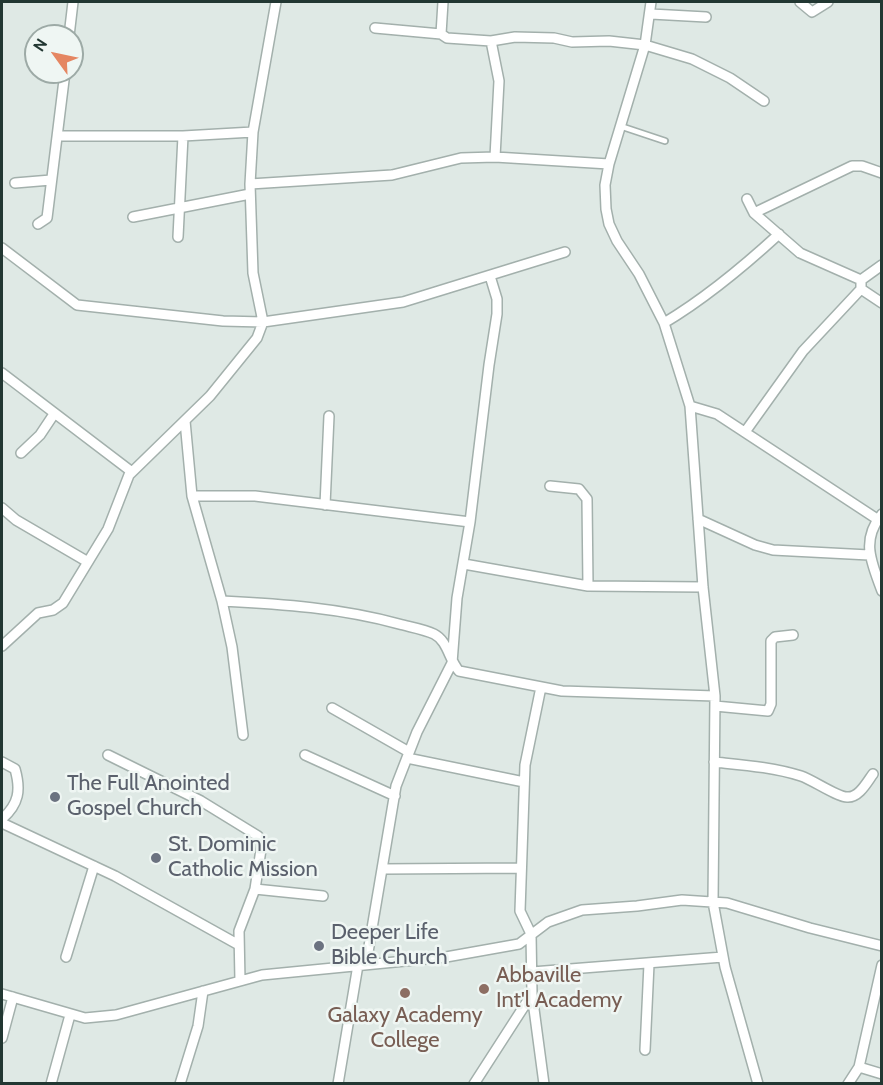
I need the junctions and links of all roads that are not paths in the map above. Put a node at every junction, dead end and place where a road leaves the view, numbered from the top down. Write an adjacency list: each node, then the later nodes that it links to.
1 (73, 2): 9 (street)
2 (276, 2): 17 (street)
3 (443, 2): 11 (street)
4 (651, 2): 7 (street)
5 (800, 2): 6 (street)
6 (828, 2)
7 (651, 14): 8 (street); 13 (street)
8 (706, 17)
9 (70, 24)
10 (375, 28): 11 (street)
11 (441, 34): 12 (street)
12 (492, 41): 13 (street); 21 (street)
13 (645, 45): 15 (street); 16 (street)
14 (64, 84): 18 (street)
15 (764, 102)
16 (620, 126): 20 (lane); 22 (street)
17 (253, 132): 19 (street); 26 (street)
18 (58, 136): 19 (street); 24 (street)
19 (183, 136): 28 (street)
20 (665, 141)
21 (495, 157): 22 (street); 26 (street)
22 (609, 164): 41 (street)
23 (882, 173): 29 (street)
24 (51, 180): 25 (street); 31 (street)
25 (15, 183)
26 (250, 189): 28 (street); 40 (street)
27 (747, 199): 29 (street)
28 (178, 208): 30 (street); 33 (street)
29 (754, 213): 32 (street)
30 (133, 217)
31 (38, 224)
32 (779, 234): 38 (street); 41 (street)
33 (178, 237)
34 (2, 248): 40 (street)
35 (565, 252): 37 (street)
36 (882, 265): 38 (street)
37 (490, 276): 40 (street); 56 (street)
38 (861, 285): 39 (street); 47 (street)
39 (882, 303)
40 (263, 322): 46 (street)
41 (664, 323): 43 (street)
42 (2, 373): 44 (street)
43 (690, 406): 47 (street); 55 (street)
44 (54, 414): 48 (street); 49 (street)
45 (329, 416): 52 (street)
46 (185, 421): 49 (street); 51 (street)
47 (745, 432): 54 (street)
48 (21, 453)
49 (132, 472): 58 (street)
50 (550, 486): 60 (street)
51 (192, 496): 52 (street); 63 (street)
52 (326, 505): 56 (street)
53 (2, 508): 58 (street)
54 (879, 517): 57 (street)
55 (698, 519): 57 (street); 61 (street)
56 (470, 522): 59 (street)
57 (869, 555): 62 (street)
58 (88, 562): 66 (street)
59 (464, 564): 60 (street); 68 (street)
60 (588, 586): 61 (street)
61 (703, 586): 70 (street)
62 (882, 591)
63 (222, 601): 68 (street); 72 (street)
64 (2, 630): 66 (street)
65 (793, 635): 70 (street)
66 (12, 636): 67 (street)
67 (2, 646)
68 (452, 663): 69 (street); 75 (street)
69 (541, 687): 70 (street); 79 (street)
70 (715, 701): 77 (street)
71 (332, 708): 75 (street)
72 (243, 735)
73 (108, 755): 85 (street)
74 (305, 755): 80 (street)
75 (408, 755): 79 (street); 80 (street)
76 (2, 762): 81 (street)
77 (714, 762): 78 (street); 87 (street)
78 (873, 774)
79 (524, 782): 84 (street)
80 (395, 796): 83 (street)
81 (2, 821): 82 (street)
82 (94, 866): 89 (street); 91 (street)
83 (383, 868): 84 (street); 94 (street)
84 (521, 868): 88 (street)
85 (255, 889): 86 (street); 89 (street)
86 (323, 896)
87 (713, 902): 88 (street); 90 (street); 92 (street)
88 (531, 934): 94 (street); 96 (street)
89 (239, 945): 97 (street)
90 (882, 946)
91 (66, 957)
92 (723, 957): 93 (street); 112 (street)
93 (649, 964): 96 (street); 104 (street)
94 (362, 965): 97 (street); 109 (street)
95 (882, 965): 105 (street)
96 (532, 972): 100 (street)
97 (240, 981): 98 (street)
98 (203, 990): 102 (street); 108 (street)
99 (2, 994): 101 (street)
100 (532, 994): 110 (street); 111 (street)
101 (13, 997): 102 (street); 103 (street)
102 (70, 1015): 107 (street)
103 (2, 1038)
104 (645, 1050)
105 (859, 1066): 106 (street); 113 (street)
106 (882, 1074)
107 (51, 1083)
108 (180, 1083)
109 (338, 1083)
110 (474, 1083)
111 (544, 1083)
112 (758, 1083)
113 (848, 1083)

